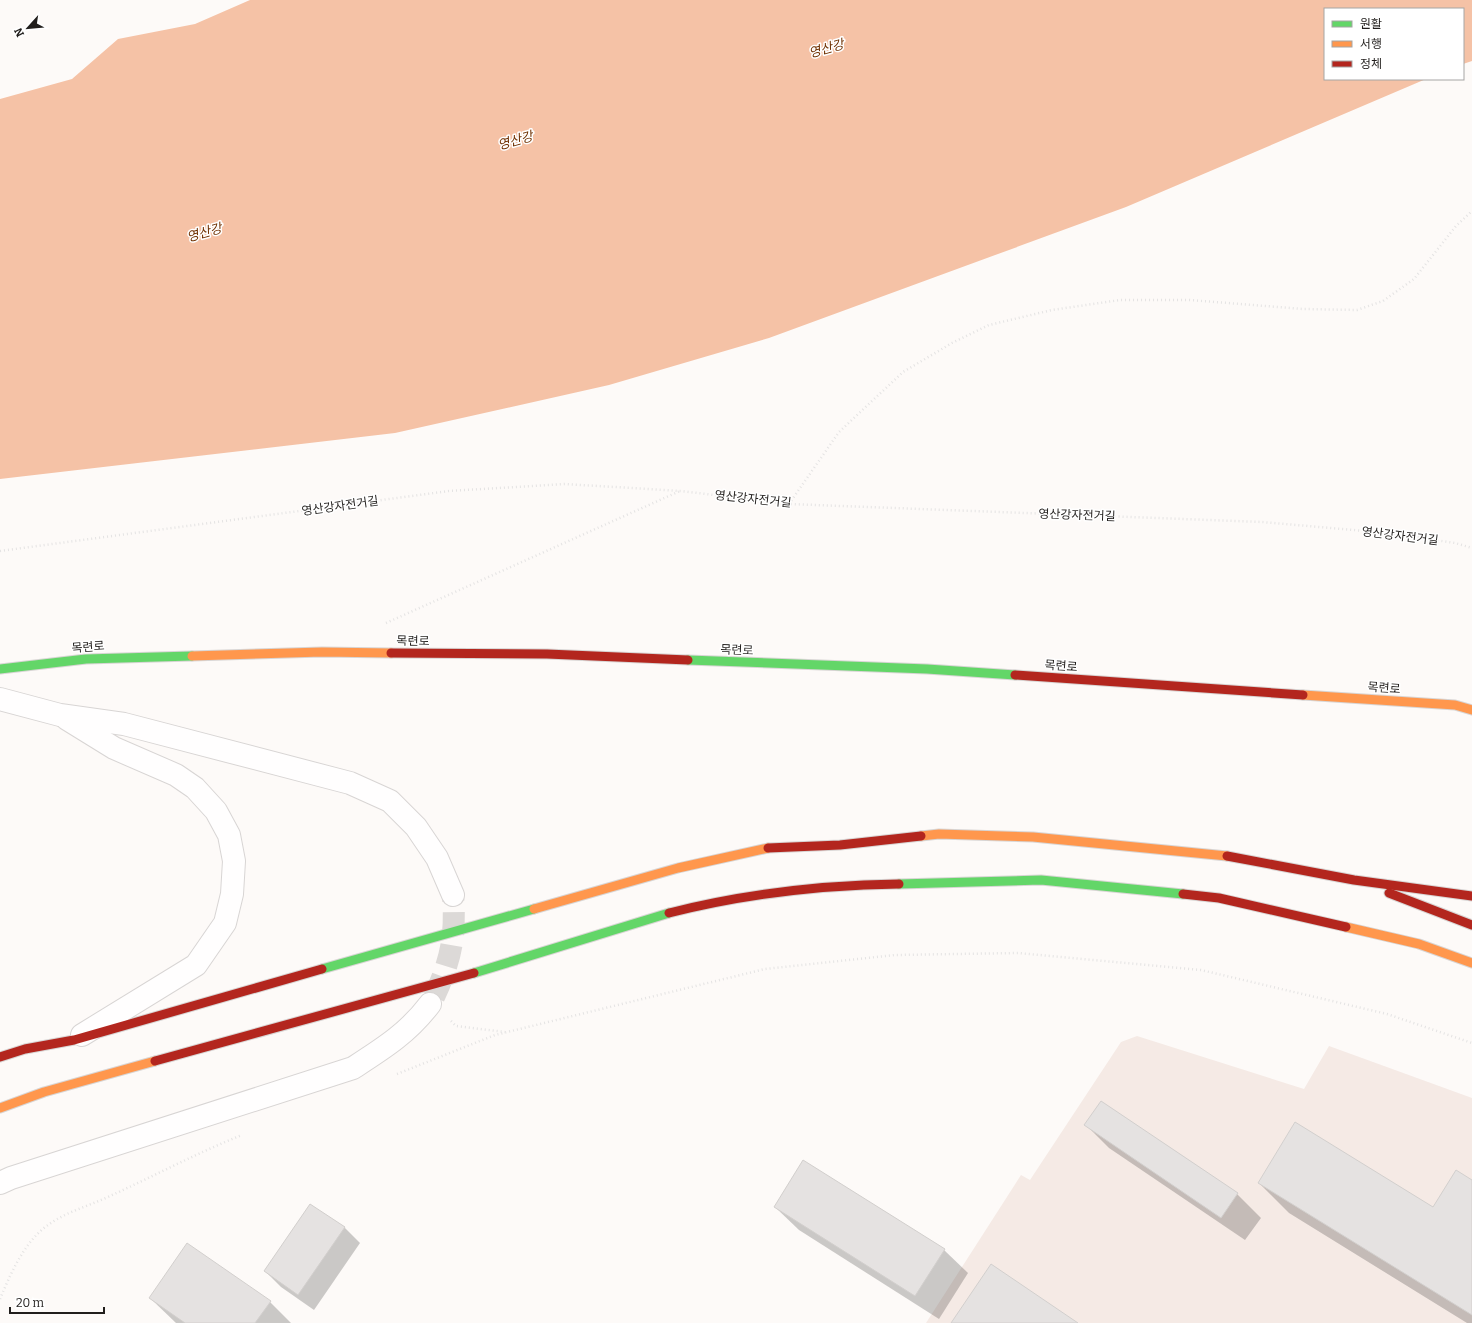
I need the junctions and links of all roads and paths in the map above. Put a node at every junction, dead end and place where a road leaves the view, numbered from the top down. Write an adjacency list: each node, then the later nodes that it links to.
1 (1472, 211): 3 (path)
2 (681, 491): 3 (path, 영산강자전거길); 5 (path, 영산강자전거길); 6 (path)
3 (789, 504): 4 (path, 영산강자전거길)
4 (1472, 548)
5 (0, 551)
6 (379, 626)
7 (0, 669): 9 (main road, 목련로)
8 (0, 699): 10 (street)
9 (1472, 710)
10 (60, 715): 12 (street); 20 (street)
11 (1354, 880): 13 (main road); 14 (main road); 20 (main road)
12 (453, 895)
13 (1472, 896)
14 (1472, 925)
15 (1419, 944): 16 (main road); 17 (main road); 26 (main road)
16 (1472, 963)
17 (1472, 971)
18 (430, 1004): 19 (path); 30 (street)
19 (508, 1032): 21 (path); 25 (path)
20 (74, 1040): 22 (main road)
21 (1472, 1043)
22 (24, 1049): 23 (main road); 24 (main road)
23 (0, 1050)
24 (0, 1057)
25 (391, 1076)
26 (44, 1092): 27 (main road); 28 (main road)
27 (0, 1108)
28 (0, 1113)
29 (244, 1134): 31 (path)
30 (0, 1183)
31 (0, 1299)

